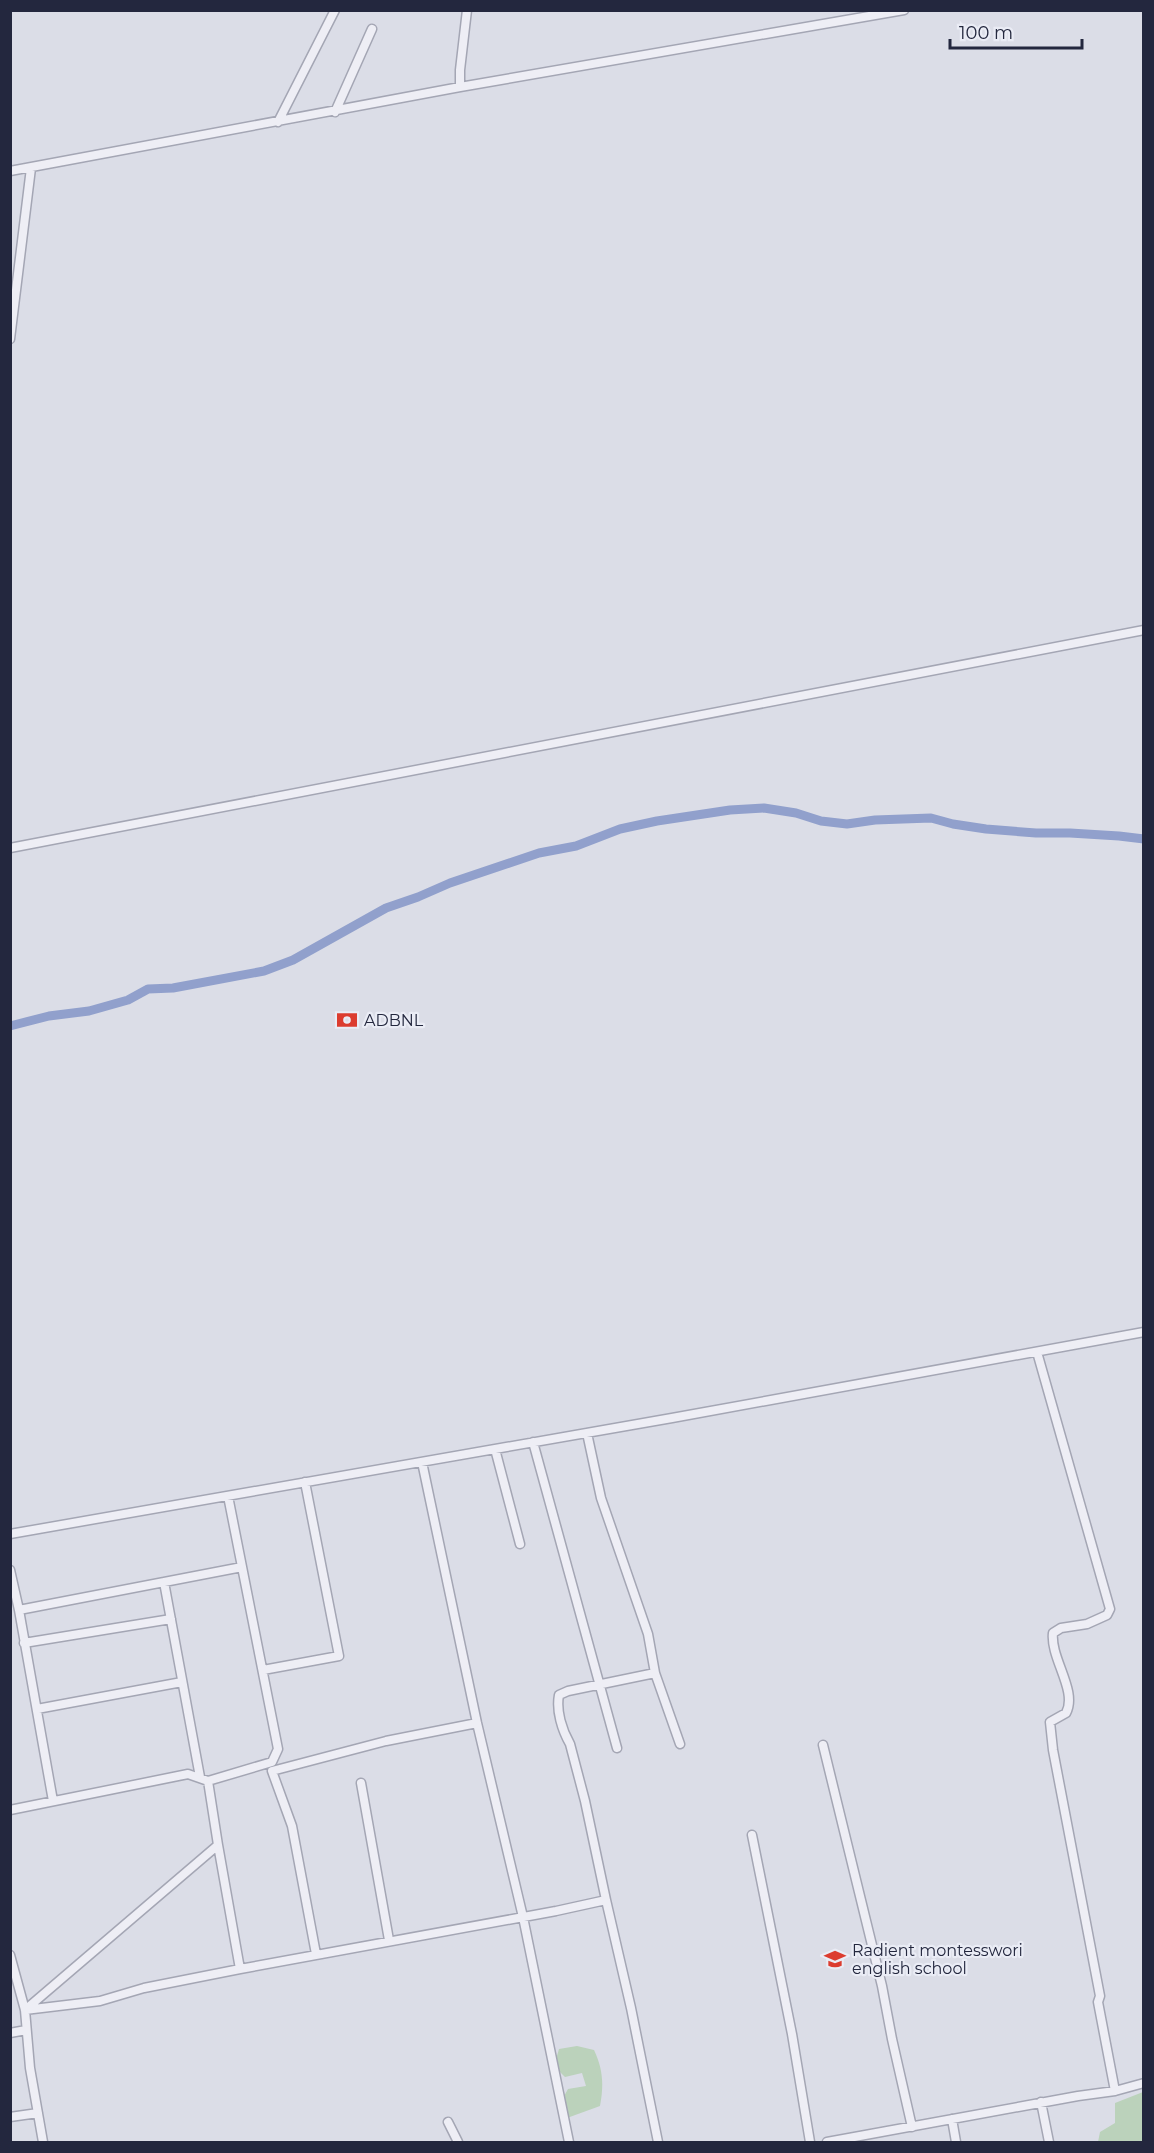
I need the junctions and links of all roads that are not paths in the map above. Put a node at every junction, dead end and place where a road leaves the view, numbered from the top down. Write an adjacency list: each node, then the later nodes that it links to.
1 (335, 10): 7 (street)
2 (467, 10): 5 (street)
3 (904, 10): 5 (street)
4 (372, 29): 6 (street)
5 (460, 87): 6 (street)
6 (335, 112): 7 (street)
7 (278, 122): 8 (street)
8 (32, 168): 9 (street); 10 (street)
9 (10, 171)
10 (10, 339)
11 (1143, 630): 12 (street)
12 (10, 848)
13 (1143, 1332): 14 (street)
14 (1037, 1352): 15 (street); 56 (street)
15 (587, 1433): 16 (street); 30 (street)
16 (532, 1442): 17 (street); 32 (street)
17 (495, 1449): 18 (street); 22 (street)
18 (422, 1462): 19 (street); 34 (street)
19 (305, 1482): 20 (street); 29 (street)
20 (228, 1496): 21 (street); 23 (street)
21 (10, 1534)
22 (520, 1545)
23 (242, 1567): 25 (street); 29 (street)
24 (10, 1570): 26 (street)
25 (164, 1582): 26 (street); 27 (street)
26 (19, 1610): 28 (street)
27 (171, 1619): 28 (street); 31 (street)
28 (24, 1643): 33 (street)
29 (263, 1670): 38 (street)
30 (655, 1672): 32 (street); 35 (street)
31 (182, 1682): 33 (street); 39 (street)
32 (600, 1684): 37 (street); 45 (street)
33 (37, 1710): 41 (street)
34 (477, 1723): 38 (street); 46 (street)
35 (680, 1744)
36 (823, 1745): 62 (street)
37 (617, 1748)
38 (272, 1766): 39 (street); 48 (street)
39 (204, 1779): 41 (street); 44 (street)
40 (361, 1783): 47 (street)
41 (53, 1801): 42 (street)
42 (10, 1810)
43 (752, 1835): 67 (street)
44 (218, 1845): 51 (street); 52 (street)
45 (606, 1900): 46 (street); 66 (street)
46 (523, 1917): 47 (street); 65 (street)
47 (389, 1940): 48 (street)
48 (316, 1954): 51 (street)
49 (10, 1955): 50 (street)
50 (12, 1969): 52 (street)
51 (240, 1969): 52 (street)
52 (25, 2010): 53 (street)
53 (26, 2030): 54 (street); 58 (street)
54 (10, 2033)
55 (1143, 2082): 56 (street)
56 (1115, 2091): 57 (street)
57 (1041, 2102): 60 (street); 70 (street)
58 (38, 2113): 59 (street); 63 (street)
59 (10, 2117)
60 (952, 2120): 62 (street); 69 (street)
61 (448, 2122): 64 (street)
62 (912, 2127): 68 (street)
63 (43, 2142)
64 (458, 2142)
65 (569, 2142)
66 (658, 2142)
67 (810, 2142)
68 (827, 2142)
69 (956, 2142)
70 (1050, 2142)

